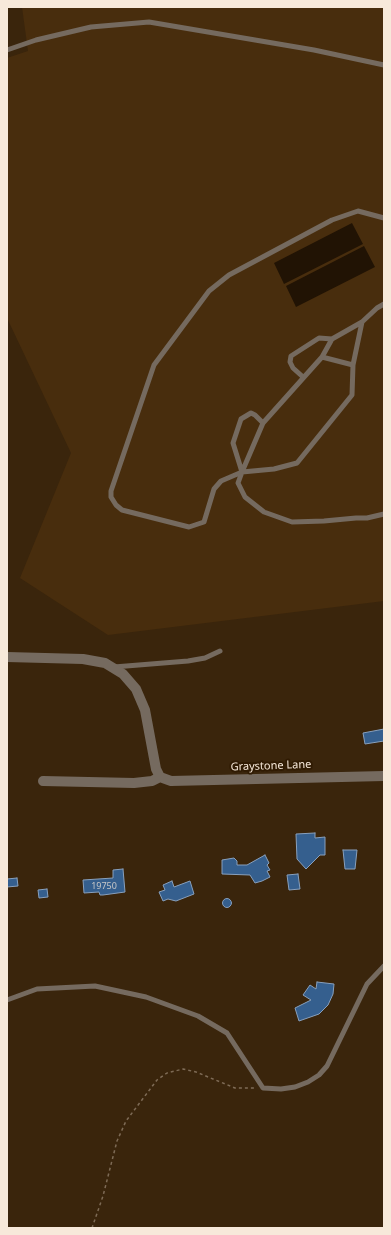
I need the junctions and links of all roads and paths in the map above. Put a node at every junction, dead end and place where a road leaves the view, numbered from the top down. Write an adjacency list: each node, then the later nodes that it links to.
1 (7, 50): 2 (lane)
2 (384, 65)
3 (384, 218): 11 (lane)
4 (384, 304): 5 (lane)
5 (362, 322): 6 (lane); 8 (lane)
6 (332, 339): 7 (lane); 9 (lane)
7 (322, 356): 8 (lane); 9 (lane)
8 (353, 365): 11 (lane)
9 (304, 377): 10 (lane)
10 (263, 423): 11 (lane); 11 (lane)
11 (242, 472): 12 (lane)
12 (384, 514)
13 (220, 651): 15 (lane)
14 (7, 657): 15 (street)
15 (113, 667): 17 (street)
16 (384, 776): 17 (street, Graystone Lane)
17 (160, 777): 18 (street, Graystone Lane)
18 (43, 781)
19 (384, 966): 21 (lane)
20 (7, 1000): 21 (lane)
21 (263, 1088): 22 (path)
22 (92, 1228)

